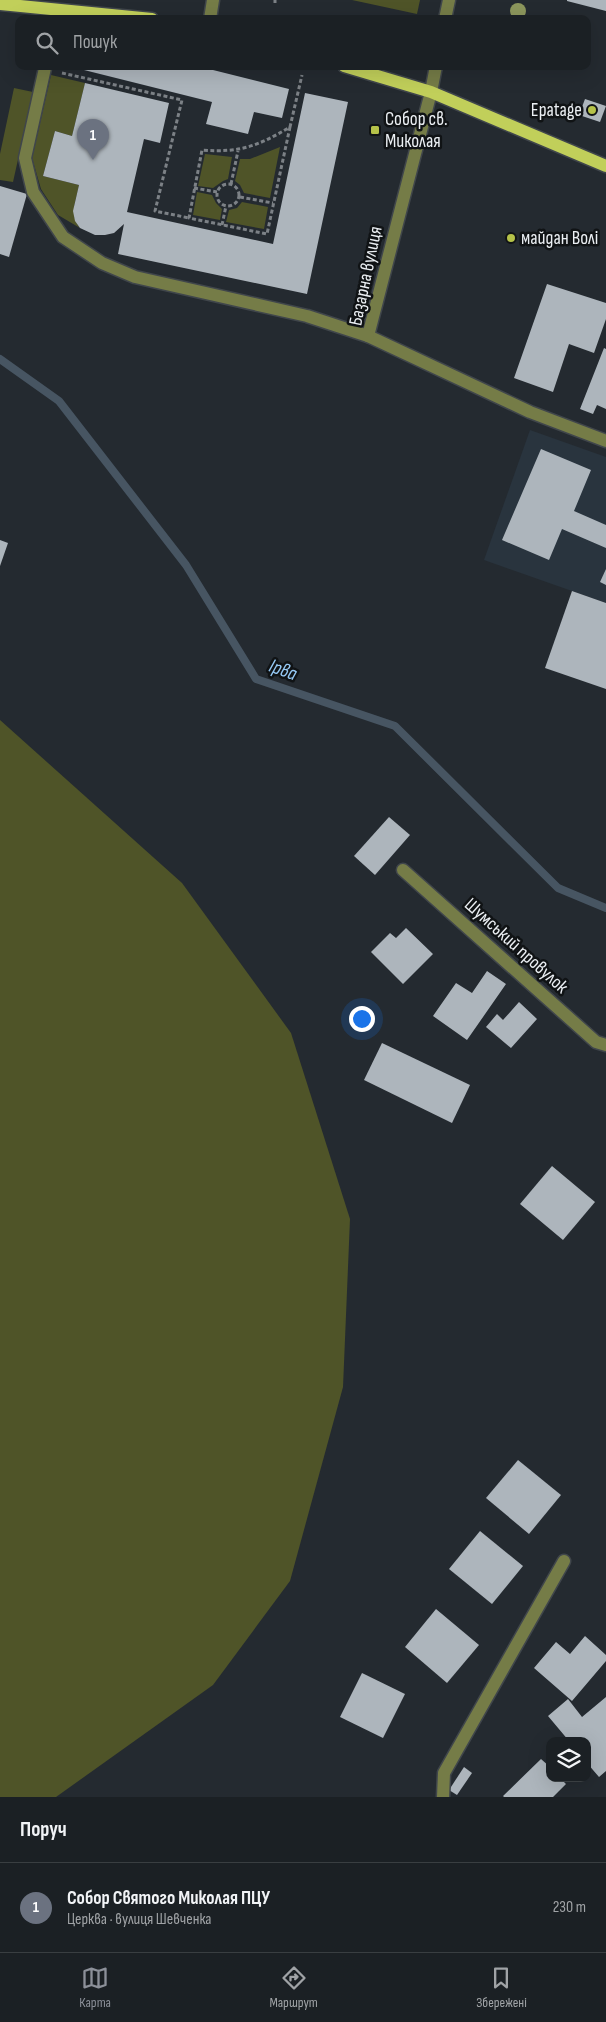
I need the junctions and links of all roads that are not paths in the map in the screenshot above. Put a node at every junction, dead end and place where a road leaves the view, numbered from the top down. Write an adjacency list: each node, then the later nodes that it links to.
1 (212, 0): 5 (street)
2 (449, 0): 6 (street)
3 (0, 4): 4 (main road)
4 (111, 15)
5 (210, 15)
6 (446, 15)
7 (45, 70): 12 (street)
8 (357, 70): 10 (main road)
9 (435, 70): 10 (street, Базарна вулиця)
10 (431, 92): 11 (main road); 12 (street, Базарна вулиця)
11 (606, 166)
12 (368, 336): 13 (street, Базарна вулиця)
13 (606, 441)
14 (403, 870): 15 (street, Шумський провулок)
15 (606, 1045)
16 (564, 1561): 17 (street)
17 (442, 1797)

